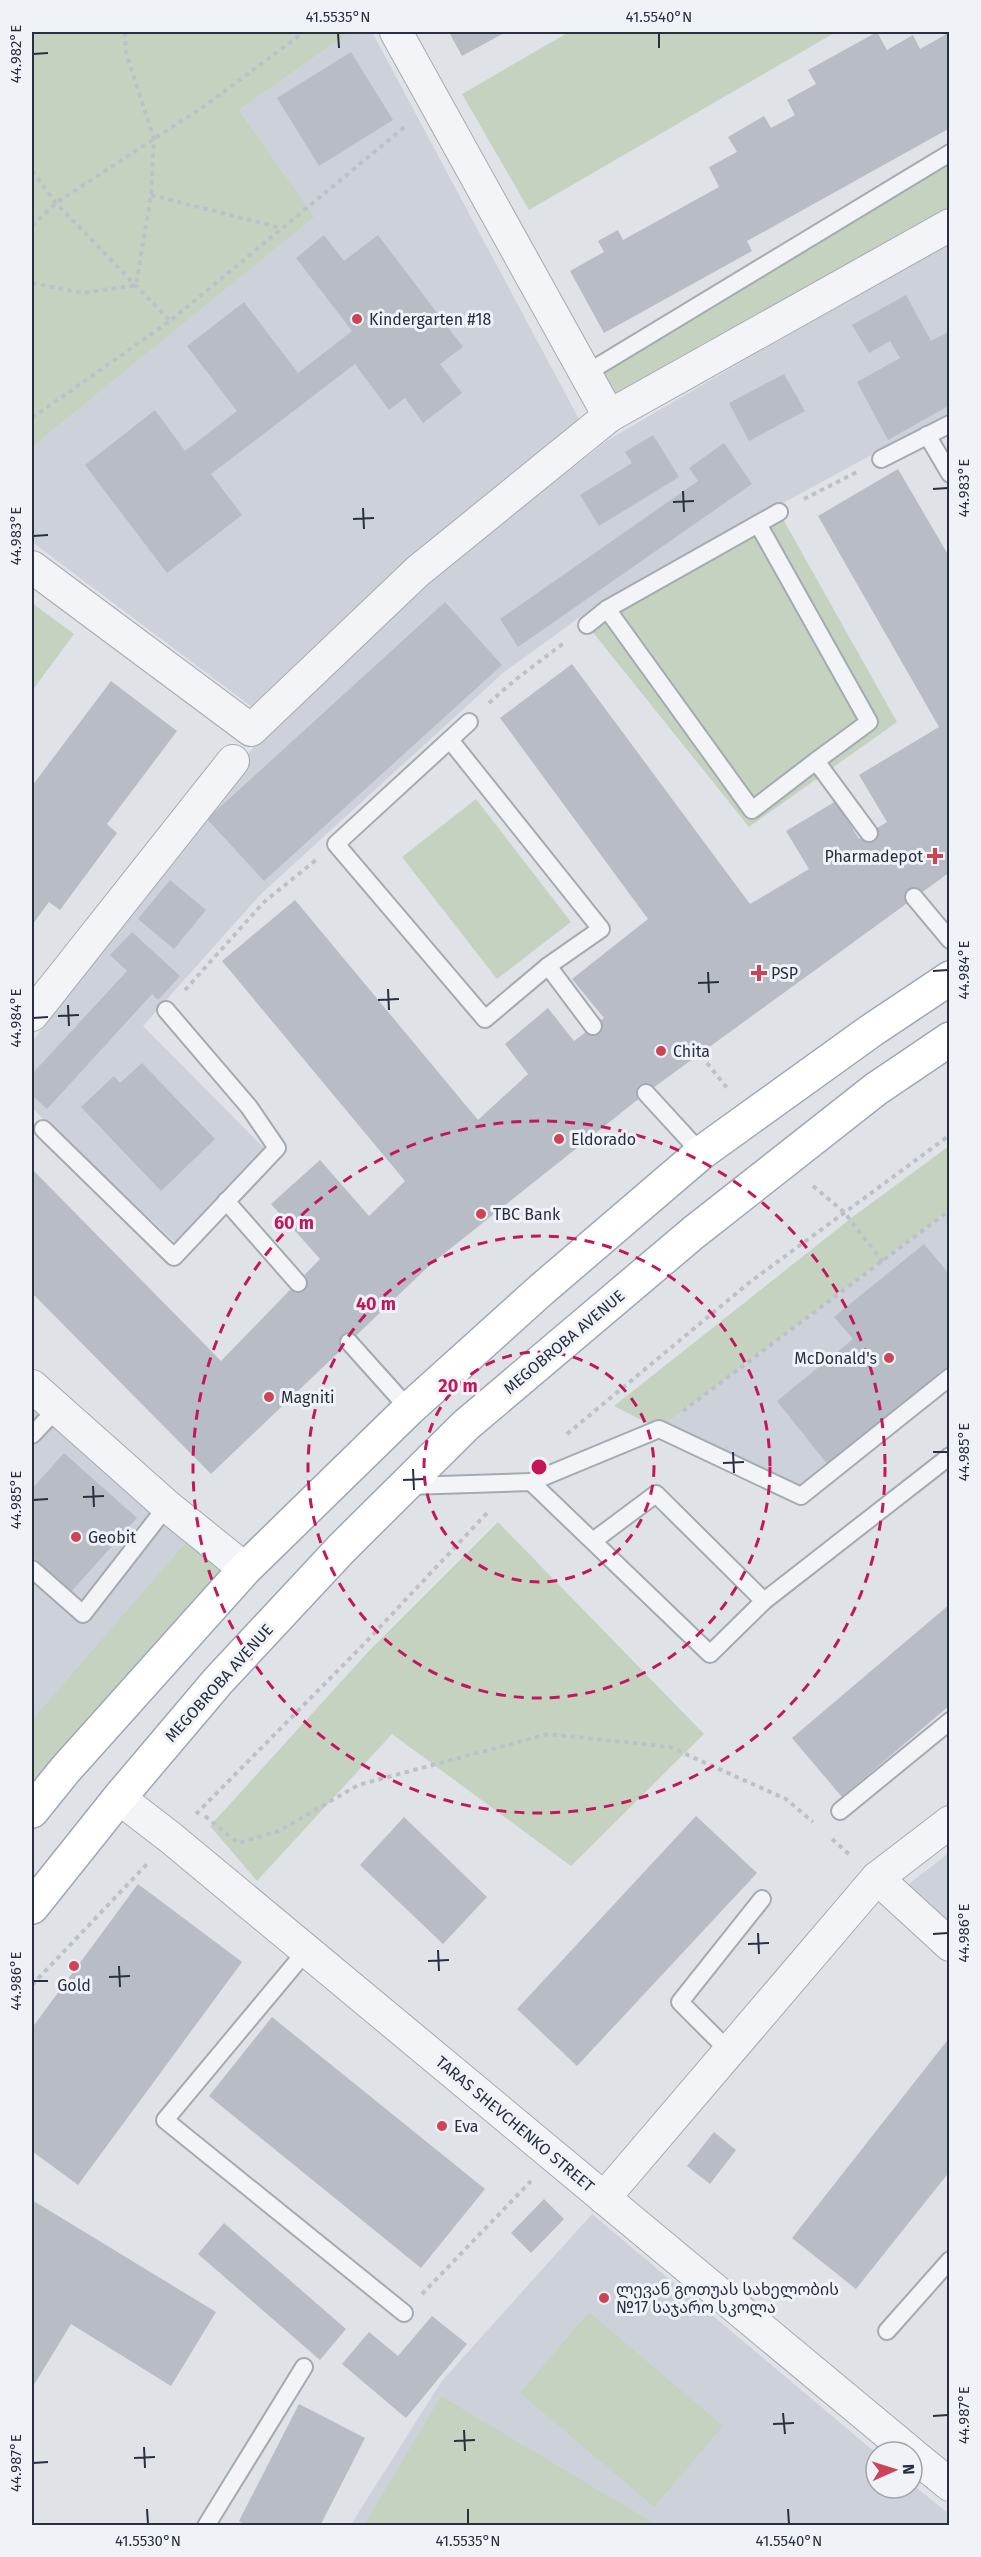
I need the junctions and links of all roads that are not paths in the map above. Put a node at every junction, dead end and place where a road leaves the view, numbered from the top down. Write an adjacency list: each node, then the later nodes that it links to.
1 (396, 32): 4 (street)
2 (950, 153): 4 (lane)
3 (950, 225): 5 (street)
4 (585, 374): 5 (street)
5 (609, 416): 12 (street)
6 (950, 424): 7 (lane)
7 (927, 435): 8 (lane); 9 (lane)
8 (881, 459)
9 (950, 474)
10 (779, 512): 11 (lane)
11 (758, 524): 13 (lane); 17 (lane)
12 (32, 567)
13 (607, 609): 14 (lane); 17 (lane)
14 (587, 625)
15 (469, 722): 16 (lane)
16 (450, 740): 22 (lane); 22 (lane)
17 (816, 761): 19 (lane)
18 (233, 762): 25 (street)
19 (869, 833)
20 (914, 897): 21 (lane)
21 (950, 940)
22 (548, 966): 26 (lane)
23 (950, 978): 30 (main road)
24 (166, 1010): 31 (lane)
25 (32, 1015)
26 (593, 1026)
27 (950, 1039): 41 (main road, MEGOBROBA AVENUE)
28 (646, 1093): 30 (lane)
29 (43, 1129): 31 (lane)
30 (701, 1153): 37 (main road)
31 (226, 1201): 32 (lane)
32 (298, 1283)
33 (350, 1342): 37 (lane)
34 (950, 1377): 40 (lane)
35 (32, 1386): 36 (street)
36 (57, 1409): 38 (lane); 42 (street)
37 (409, 1410): 45 (main road)
38 (32, 1435)
39 (950, 1456): 46 (lane)
40 (525, 1482): 41 (lane); 43 (lane)
41 (404, 1486): 48 (main road, MEGOBROBA AVENUE)
42 (168, 1506): 44 (lane); 45 (street)
43 (593, 1541): 46 (lane); 46 (lane)
44 (32, 1569)
45 (245, 1569): 49 (main road)
46 (764, 1601)
47 (950, 1722): 50 (lane)
48 (119, 1798): 54 (main road, MEGOBROBA AVENUE); 56 (street, TARAS SHEVCHENKO STREET)
49 (32, 1811)
50 (840, 1811)
51 (950, 1822): 52 (street)
52 (877, 1878): 55 (street); 57 (street)
53 (762, 1899): 57 (lane)
54 (32, 1907)
55 (950, 1945)
56 (306, 1951): 58 (street, TARAS SHEVCHENKO STREET); 60 (lane)
57 (729, 2051): 58 (street)
58 (604, 2198): 63 (street, TARAS SHEVCHENKO STREET)
59 (950, 2260): 61 (lane)
60 (404, 2313)
61 (888, 2331)
62 (304, 2367): 66 (lane)
63 (895, 2440)
64 (924, 2464): 65 (street, TARAS SHEVCHENKO STREET)
65 (950, 2485)
66 (206, 2526)

